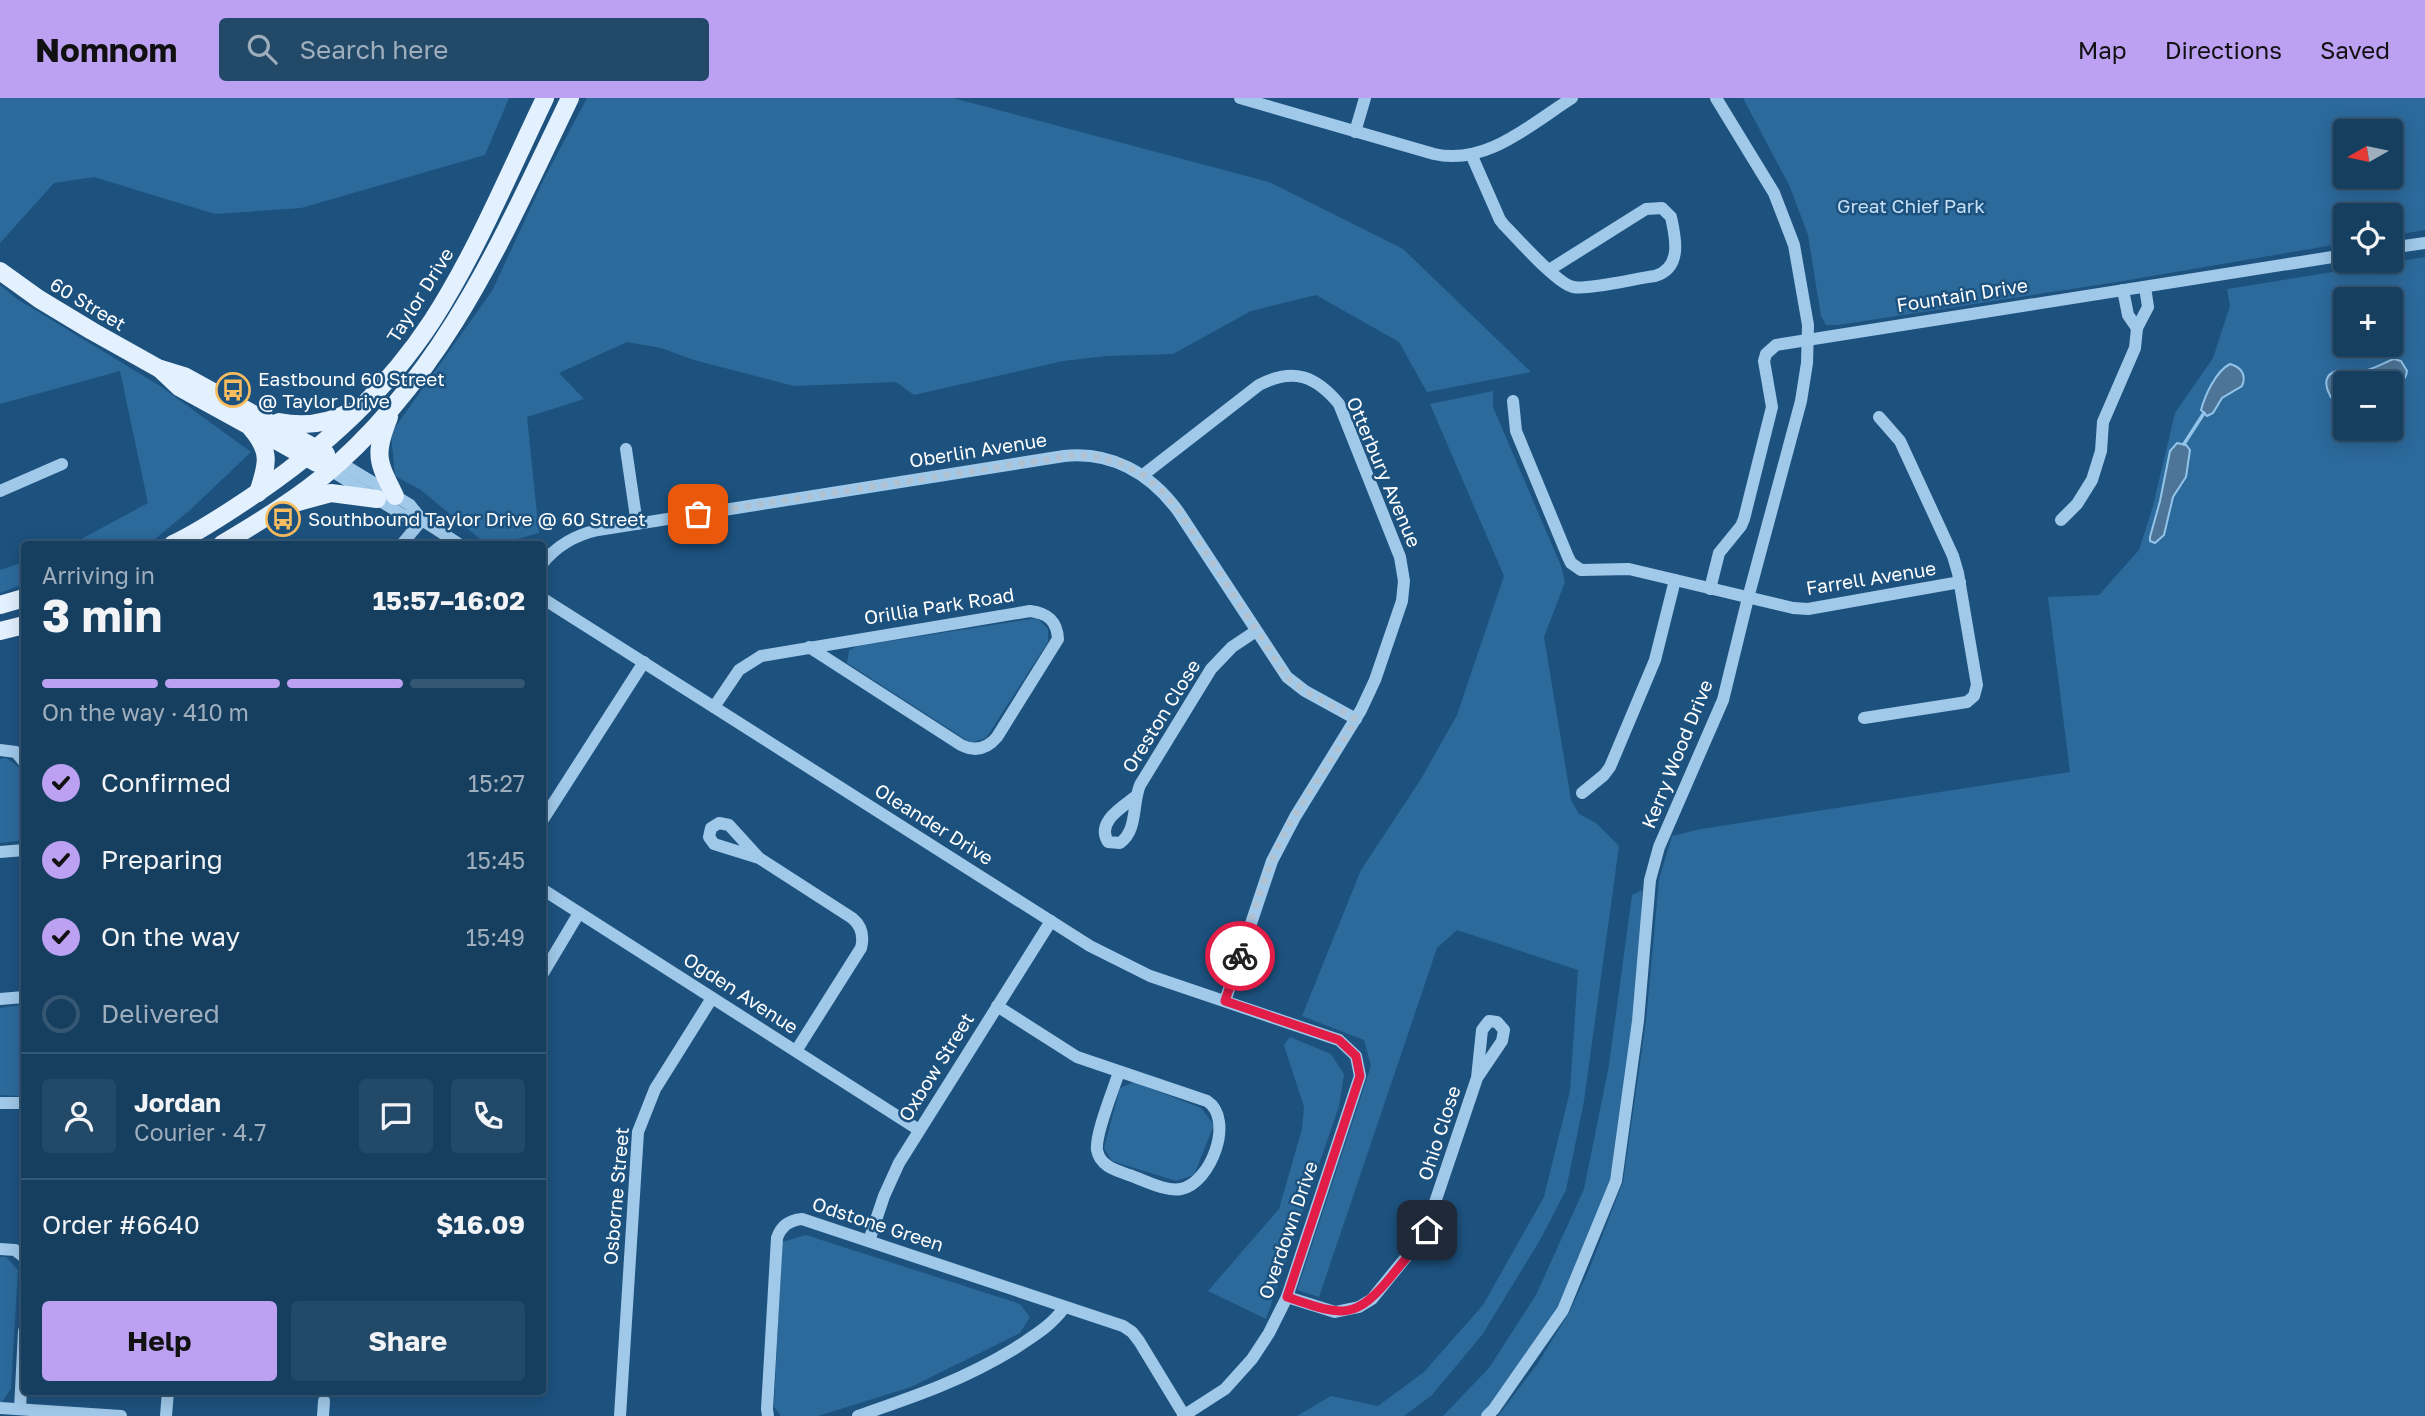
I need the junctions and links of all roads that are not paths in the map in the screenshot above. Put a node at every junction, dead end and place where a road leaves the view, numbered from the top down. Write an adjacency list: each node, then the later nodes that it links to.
1 (545, 98): 19 (main road, Taylor Drive)
2 (570, 98): 20 (main road)
3 (1240, 98): 7 (street)
4 (1365, 98): 7 (street)
5 (1572, 98): 8 (street)
6 (1716, 98): 17 (street, Kerry Wood Drive)
7 (1355, 132): 8 (street)
8 (1471, 155): 12 (street)
9 (2425, 243): 10 (street)
10 (2403, 246)
11 (2333, 257): 14 (street, Fountain Drive)
12 (1549, 270): 12 (street)
13 (0, 271): 22 (main road, 60 Street)
14 (2145, 287): 15 (street, Fountain Drive); 16 (street)
15 (2123, 290): 16 (street); 17 (street, Fountain Drive)
16 (2137, 328): 33 (street)
17 (1808, 339): 42 (street, Fountain Drive); 43 (street, Kerry Wood Drive)
18 (1513, 401): 40 (street, Farrell Avenue)
19 (369, 402): 22 (main road); 24 (main road, Taylor Drive)
20 (393, 408): 26 (main road); 30 (main road)
21 (1879, 417): 41 (street)
22 (257, 422): 24 (main road, 60 Street); 29 (main road)
23 (626, 449): 34 (street)
24 (313, 453): 26 (main road, 60 Street); 29 (main road, Taylor Drive)
25 (62, 464): 28 (street)
26 (335, 466): 30 (street); 31 (main road)
27 (1143, 475): 34 (street, Oberlin Avenue); 49 (street, Oberlin Avenue); 54 (street, Otterbury Avenue)
28 (0, 491)
29 (258, 493): 35 (main road, Taylor Drive)
30 (386, 498): 31 (main road); 32 (street)
31 (282, 508): 36 (main road)
32 (422, 520): 37 (street); 38 (street)
33 (2061, 520)
34 (637, 523): 39 (street, Oberlin Avenue)
35 (178, 541)
36 (227, 541)
37 (404, 541)
38 (454, 541)
39 (546, 560)
40 (1675, 580): 42 (street, Farrell Avenue); 57 (street)
41 (1960, 582): 43 (street, Farrell Avenue); 53 (street)
42 (1710, 589): 43 (street, Farrell Avenue)
43 (1748, 598): 96 (street, Kerry Wood Drive)
44 (21, 599): 46 (main road)
45 (546, 601): 51 (street, Oleander Drive)
46 (0, 605)
47 (21, 626): 48 (main road)
48 (0, 631)
49 (1256, 631): 54 (street, Oberlin Avenue); 58 (street, Oreston Close)
50 (809, 647): 50 (street, Orillia Park Road); 52 (street, Orillia Park Road)
51 (644, 662): 52 (street, Oleander Drive); 59 (street)
52 (714, 707): 65 (street, Oleander Drive)
53 (1864, 718)
54 (1356, 719): 70 (street, Otterbury Avenue)
55 (0, 751): 56 (street)
56 (21, 758)
57 (1582, 793)
58 (1135, 797)
59 (546, 815)
60 (21, 850): 61 (street)
61 (0, 852)
62 (759, 858): 73 (street)
63 (546, 892): 64 (street, Ogden Avenue)
64 (579, 913): 66 (street); 68 (street, Ogden Avenue)
65 (1051, 921): 70 (street, Oleander Drive); 71 (street, Oxbow Street)
66 (546, 968)
67 (21, 997): 69 (street)
68 (712, 998): 73 (street, Ogden Avenue); 92 (street, Osborne Street)
69 (0, 999)
70 (1225, 1001): 72 (street, Oleander Drive)
71 (997, 1006): 74 (street); 78 (street, Oxbow Street)
72 (1327, 1036): 82 (street, Overdown Drive)
73 (796, 1051): 78 (street, Ogden Avenue)
74 (1119, 1072): 74 (street)
75 (1477, 1078): 82 (street, Ohio Close)
76 (0, 1103): 77 (street)
77 (21, 1103)
78 (919, 1130): 79 (street, Oxbow Street)
79 (869, 1241): 83 (street, Odstone Green); 93 (street, Odstone Green)
80 (0, 1249): 81 (street)
81 (21, 1255)
82 (1287, 1297): 95 (street, Overdown Drive)
83 (1064, 1308): 94 (street); 95 (street, Odstone Green)
84 (21, 1390): 88 (street)
85 (168, 1395): 90 (street)
86 (324, 1401): 91 (street)
87 (0, 1408): 88 (street)
88 (20, 1409): 89 (street)
89 (121, 1416)
90 (166, 1416)
91 (323, 1416)
92 (620, 1416)
93 (768, 1416)
94 (859, 1416)
95 (1183, 1416)
96 (1487, 1416)

